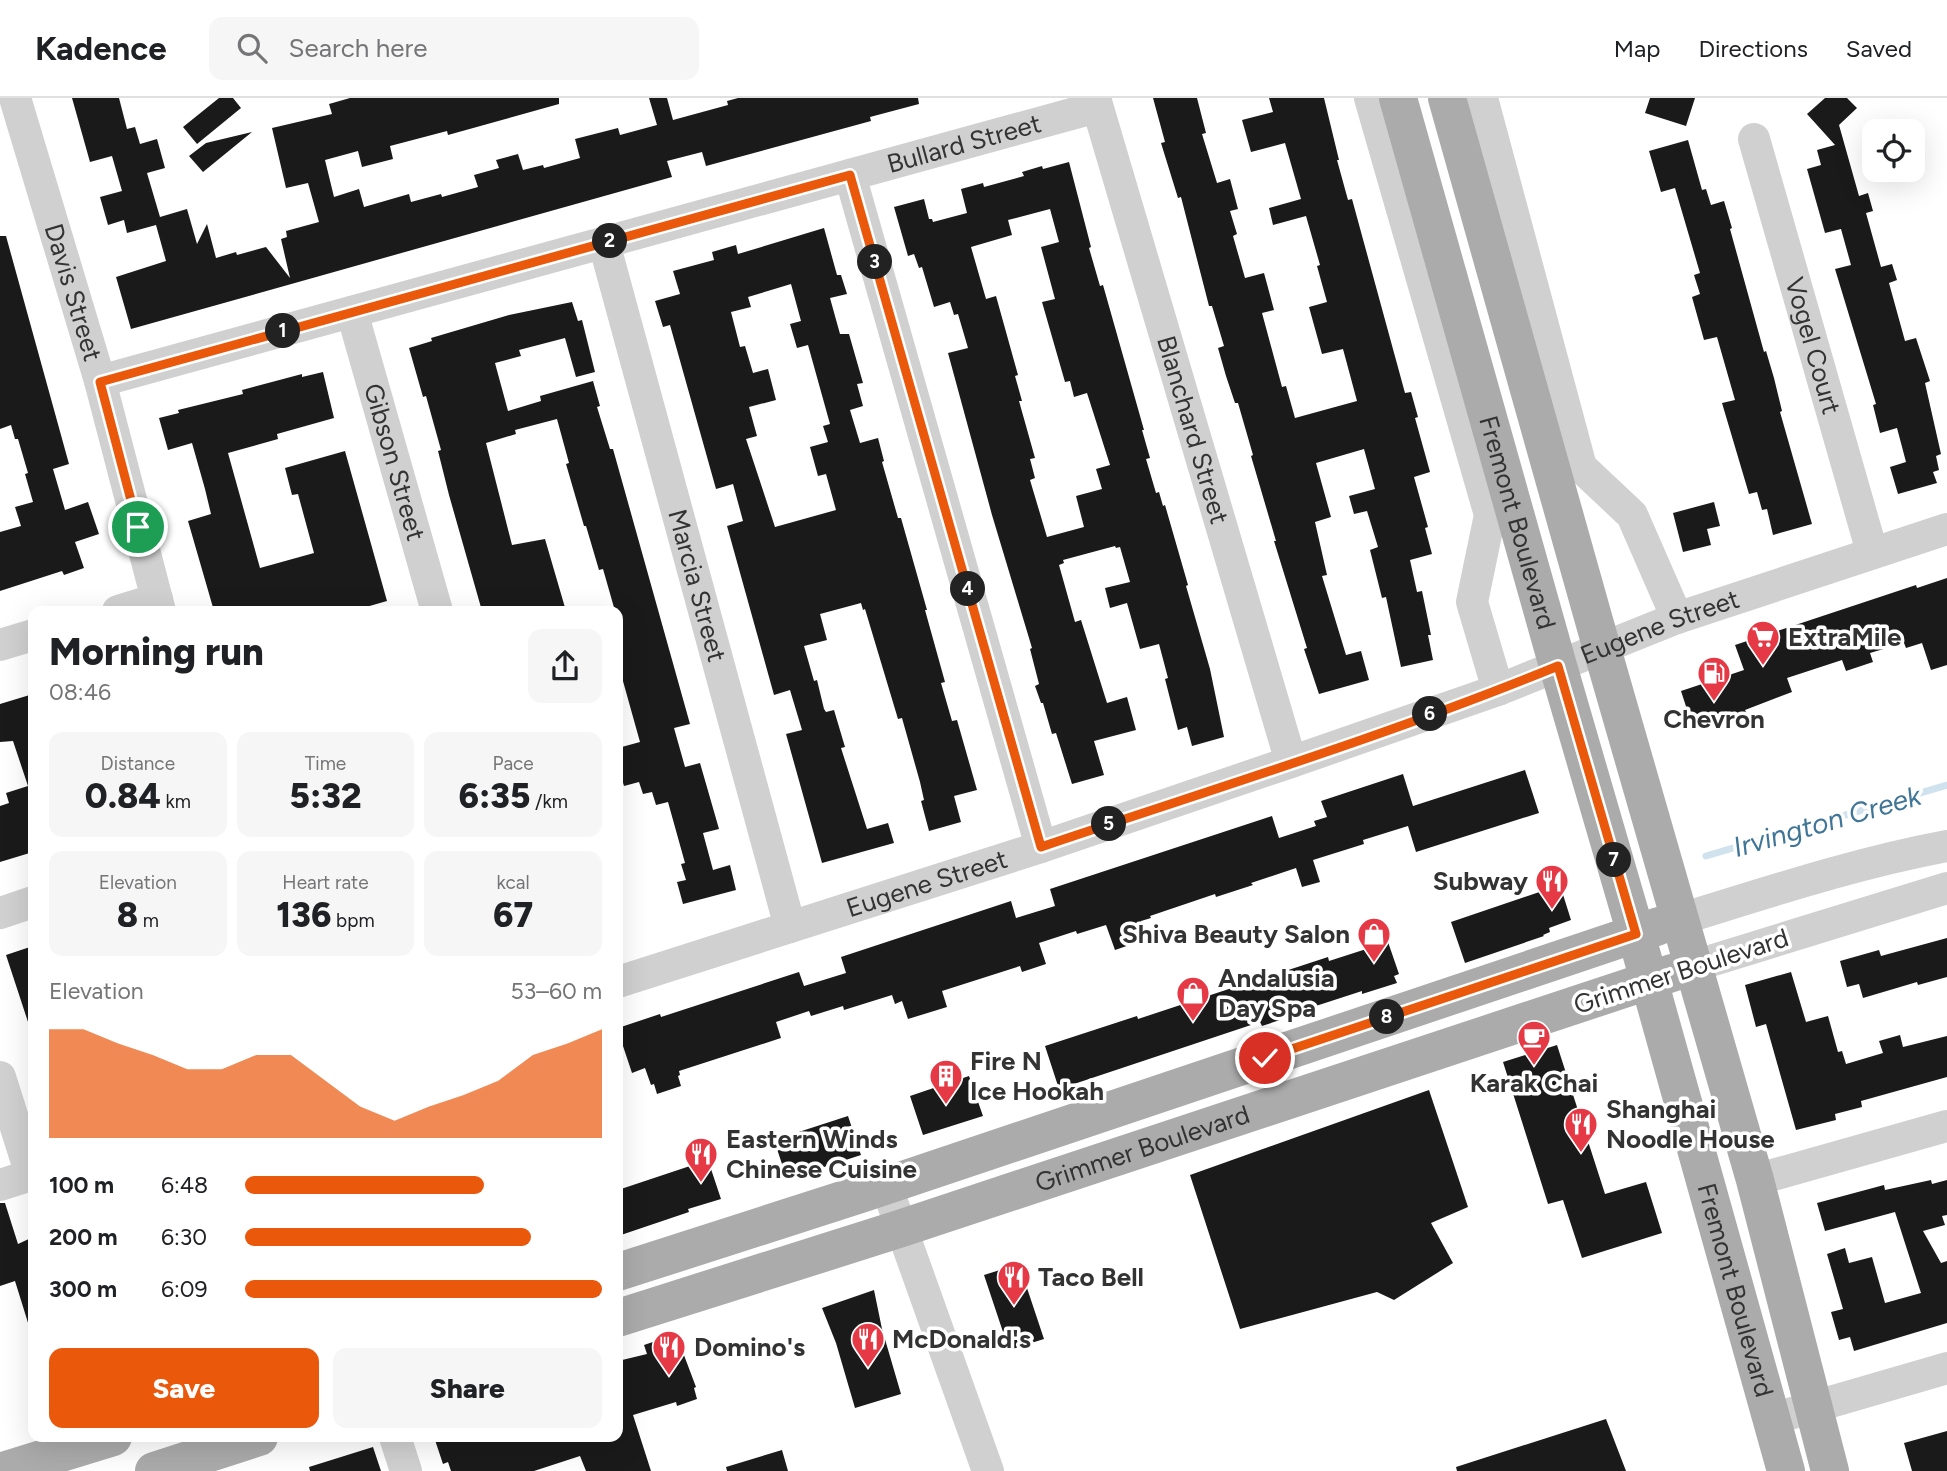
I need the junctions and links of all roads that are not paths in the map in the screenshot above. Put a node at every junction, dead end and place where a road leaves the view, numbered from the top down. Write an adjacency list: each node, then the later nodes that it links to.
1 (14, 98): 6 (street); 12 (street, Davis Street)
2 (1370, 98): 22 (street, Fremont Boulevard)
3 (1398, 98): 21 (main road, Fremont Boulevard)
4 (1447, 98): 20 (main road, Fremont Boulevard)
5 (1482, 98): 17 (street)
6 (0, 102)
7 (1096, 103): 9 (street, Bullard Street); 23 (street, Blanchard Street)
8 (1754, 139): 14 (street, Vogel Court)
9 (850, 175): 10 (street, Bullard Street); 25 (street)
10 (604, 243): 11 (street, Bullard Street); 30 (street, Marcia Street)
11 (352, 312): 12 (street, Bullard Street); 16 (street, Gibson Street)
12 (100, 382): 15 (street, Davis Street)
13 (1947, 528): 14 (street, Eugene Street)
14 (1872, 552): 17 (street, Eugene Street)
15 (159, 605)
16 (435, 606)
17 (1677, 618): 20 (street, Eugene Street)
18 (28, 637): 19 (street)
19 (0, 645)
20 (1602, 649): 21 (street, Eugene Street); 29 (main road, Fremont Boulevard)
21 (1558, 666): 22 (street, Eugene Street); 31 (main road, Fremont Boulevard)
22 (1498, 690): 23 (street, Eugene Street)
23 (1291, 762): 25 (street, Eugene Street)
24 (1947, 846): 29 (street, Grimmer Boulevard)
25 (1041, 847): 30 (street, Eugene Street)
26 (1947, 888): 32 (street, Grimmer Boulevard)
27 (28, 904): 28 (street)
28 (0, 913)
29 (1681, 919): 31 (main road, Grimmer Boulevard); 32 (main road, Fremont Boulevard)
30 (790, 927): 33 (street, Eugene Street)
31 (1636, 934): 34 (main road, Fremont Boulevard); 41 (main road, Grimmer Boulevard)
32 (1694, 966): 34 (main road, Grimmer Boulevard); 39 (main road, Fremont Boulevard)
33 (623, 980)
34 (1648, 980): 42 (main road, Grimmer Boulevard); 47 (main road, Fremont Boulevard)
35 (0, 1077): 37 (street)
36 (1947, 1126): 39 (street)
37 (28, 1166)
38 (28, 1176): 40 (street)
39 (1755, 1180): 46 (main road, Fremont Boulevard)
40 (0, 1185)
41 (886, 1185): 42 (street); 43 (main road, Grimmer Boulevard)
42 (902, 1228): 44 (main road, Grimmer Boulevard); 55 (street)
43 (623, 1270)
44 (623, 1316)
45 (1947, 1368): 46 (street)
46 (1813, 1408): 47 (street); 57 (main road, Fremont Boulevard)
47 (1772, 1419): 56 (main road, Fremont Boulevard)
48 (97, 1442): 52 (main road)
49 (249, 1442): 51 (main road)
50 (397, 1442): 54 (street)
51 (208, 1463): 53 (main road)
52 (3, 1471)
53 (154, 1471)
54 (406, 1471)
55 (988, 1471)
56 (1786, 1471)
57 (1830, 1471)

